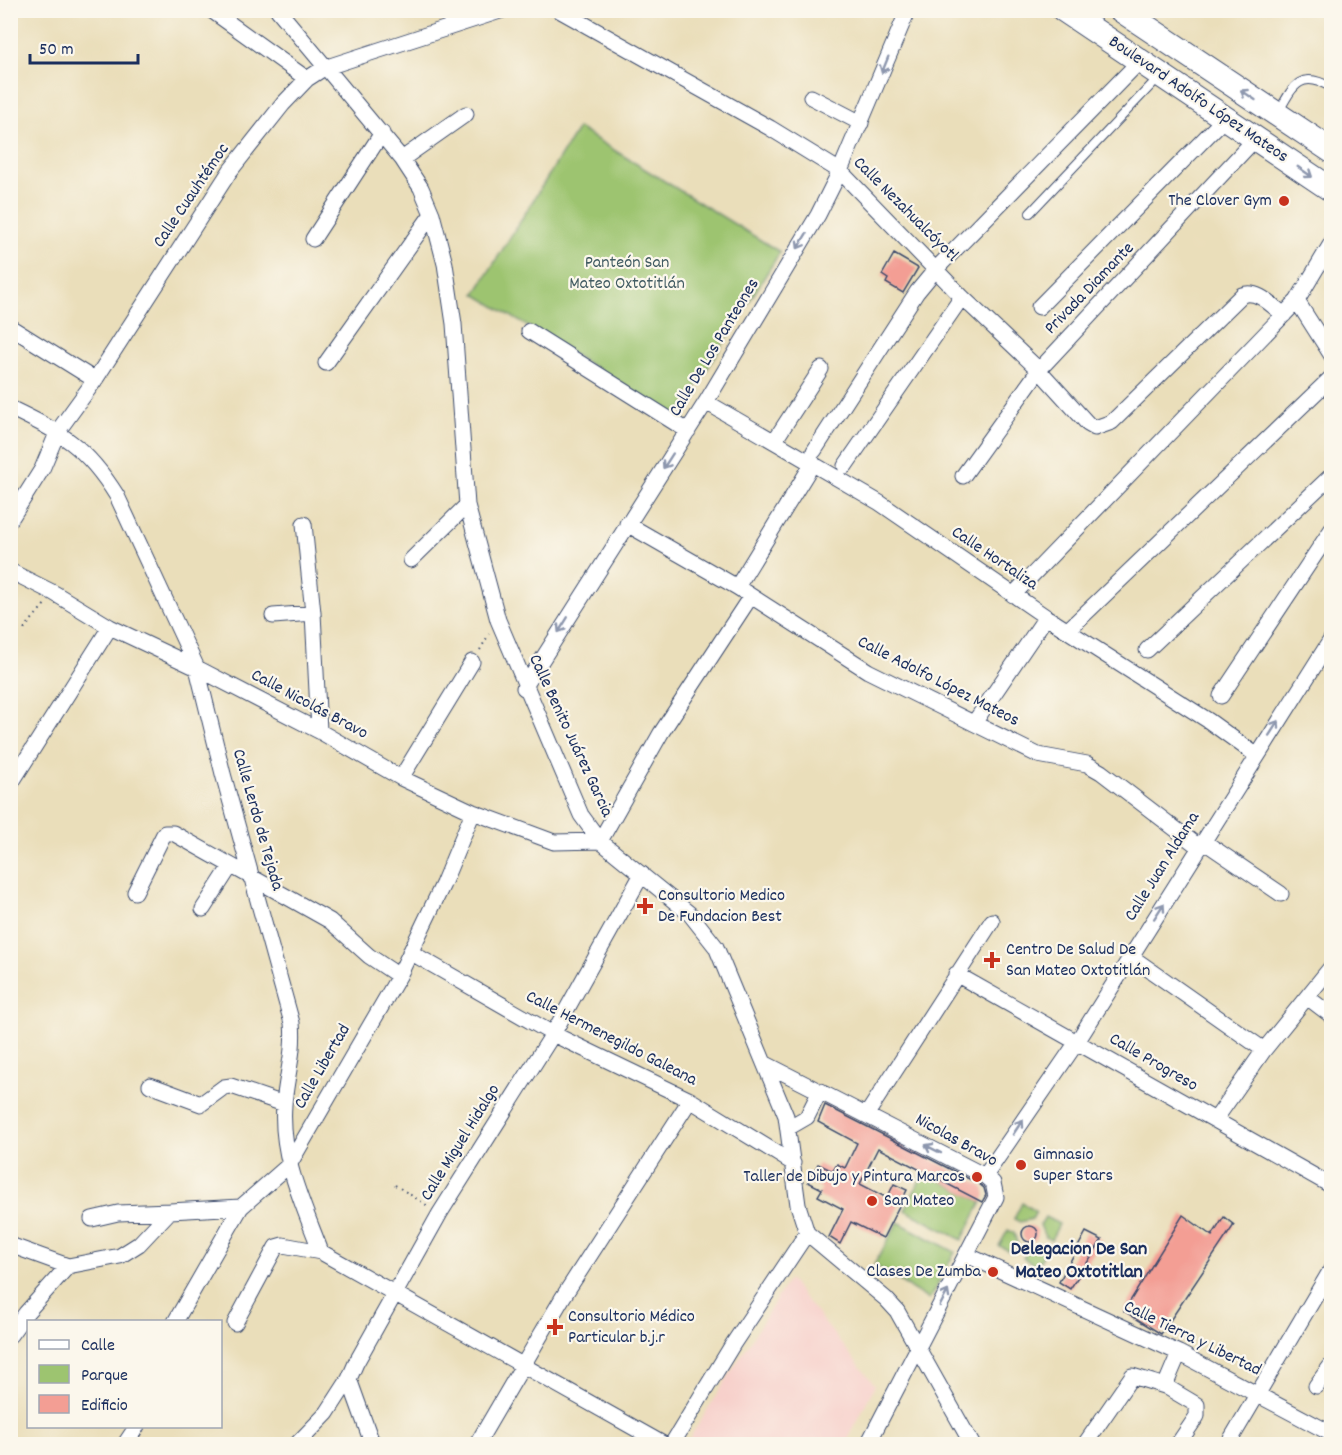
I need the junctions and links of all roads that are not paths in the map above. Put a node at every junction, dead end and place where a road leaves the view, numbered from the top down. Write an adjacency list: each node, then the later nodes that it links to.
1 (210, 10): 11 (street)
2 (278, 10): 9 (street, Calle Benito Juárez Garcia)
3 (503, 10): 9 (street, Calle Cuauhtémoc)
4 (559, 10): 22 (street, Calle Nezahualcóyotl)
5 (908, 10): 17 (street, Calle De Los Panteones, one-way to 17)
6 (1064, 10): 8 (main road, Boulevard Adolfo López Mateos)
7 (1121, 10): 15 (main road, Boulevard Adolfo López Mateos, one-way to 7)
8 (1140, 61): 10 (main road, Boulevard Adolfo López Mateos); 28 (street)
9 (324, 68): 11 (street, Calle Cuauhtémoc); 18 (street, Calle Benito Juárez Garcia)
10 (1161, 75): 16 (main road, Boulevard Adolfo López Mateos); 24 (lane)
11 (307, 79): 40 (street, Calle Cuauhtémoc)
12 (1332, 88): 15 (lane)
13 (811, 97): 17 (street)
14 (466, 114): 21 (street)
15 (1277, 114): 20 (main road, Boulevard Adolfo López Mateos)
16 (1225, 118): 19 (main road, Boulevard Adolfo López Mateos); 31 (street)
17 (861, 123): 22 (street, Calle De Los Panteones)
18 (382, 133): 21 (street, Calle Benito Juárez Garcia); 26 (street)
19 (1256, 138): 23 (main road, Boulevard Adolfo López Mateos, one-way to 23); 38 (street, Privada Diamante)
20 (1332, 151)
21 (402, 159): 25 (street, Calle Benito Juárez Garcia)
22 (840, 171): 28 (street, Calle Nezahualcóyotl); 41 (street, Calle De Los Panteones, one-way to 41)
23 (1332, 190)
24 (1030, 213)
25 (432, 214): 36 (street); 50 (street, Calle Benito Juárez Garcia)
26 (314, 238)
27 (1332, 243): 30 (street)
28 (936, 268): 29 (street, Calle Nezahualcóyotl); 46 (street)
29 (962, 297): 38 (street, Calle Nezahualcóyotl); 47 (street)
30 (1297, 301): 32 (street); 35 (street)
31 (1039, 307)
32 (1284, 315): 38 (street, Calle Nezahualcóyotl); 58 (street)
33 (10, 327): 40 (street)
34 (529, 331): 44 (street)
35 (1332, 356)
36 (326, 363)
37 (821, 369): 45 (street)
38 (1039, 370): 49 (street, Privada Diamante)
39 (1332, 377): 64 (street)
40 (95, 380): 43 (street, Calle Cuauhtémoc)
41 (706, 402): 44 (street, Calle De Los Panteones); 45 (street, Calle Hortaliza)
42 (10, 408): 43 (street, Calle Lerdo de Tejada)
43 (58, 431): 51 (street, Calle Cuauhtémoc); 68 (street, Calle Lerdo de Tejada)
44 (688, 431): 53 (street, Calle De Los Panteones, one-way to 53)
45 (775, 440): 46 (street, Calle Hortaliza)
46 (813, 457): 57 (street); 58 (street, Calle Hortaliza)
47 (845, 466)
48 (1332, 475): 66 (street)
49 (963, 476)
50 (467, 505): 55 (street); 69 (street, Calle Benito Juárez Garcia)
51 (10, 520)
52 (304, 524): 60 (street)
53 (627, 524): 57 (street, Calle Adolfo López Mateos); 69 (street, Calle De Los Panteones, one-way to 69)
54 (1332, 529): 70 (street)
55 (411, 560)
56 (10, 571): 63 (street, Calle Nicolás Bravo)
57 (737, 587): 59 (street, Calle Adolfo López Mateos)
58 (1013, 595): 62 (street, Calle Hortaliza)
59 (751, 596): 71 (street, Calle Adolfo López Mateos); 77 (street)
60 (313, 613): 61 (street); 72 (street)
61 (273, 616)
62 (1046, 617): 64 (street, Calle Hortaliza); 71 (street)
63 (110, 627): 68 (street, Calle Nicolás Bravo); 75 (street)
64 (1068, 630): 73 (street, Calle Hortaliza)
65 (1332, 638): 73 (street, Calle Juan Aldama, one-way to 65)
66 (1147, 650)
67 (472, 662): 74 (street)
68 (197, 668): 72 (street, Calle Nicolás Bravo); 81 (street, Calle Lerdo de Tejada)
69 (524, 688): 77 (street, Calle Benito Juárez Garcia)
70 (1221, 696)
71 (974, 723): 78 (street, Calle Adolfo López Mateos)
72 (319, 731): 74 (street, Calle Nicolás Bravo)
73 (1256, 756): 78 (street, Calle Juan Aldama)
74 (401, 778): 76 (street, Calle Nicolás Bravo)
75 (10, 785)
76 (473, 812): 77 (street, Calle Nicolás Bravo); 86 (street, Calle Libertad)
77 (600, 841): 80 (street, Calle Benito Juárez Garcia)
78 (1201, 844): 83 (street, Calle Adolfo López Mateos); 87 (street, Calle Juan Aldama, one-way to 78)
79 (231, 867): 81 (street); 82 (street); 84 (street)
80 (642, 874): 93 (street, Calle Miguel Hidalgo); 96 (street, Calle Benito Juárez Garcia)
81 (254, 879): 90 (street); 100 (street, Calle Lerdo de Tejada)
82 (135, 892)
83 (1281, 894)
84 (203, 909)
85 (992, 921): 89 (street)
86 (410, 952): 90 (street, Calle Libertad); 93 (street, Calle Hermenegildo Galeana)
87 (1130, 956): 94 (street, Calle Juan Aldama); 95 (street)
88 (1332, 966): 91 (street)
89 (956, 974): 94 (street, Calle Progreso); 101 (street)
90 (399, 976): 105 (street, Calle Libertad)
91 (1307, 998): 92 (street); 95 (street)
92 (1332, 1016)
93 (553, 1034): 99 (street, Calle Hermenegildo Galeana); 117 (street, Calle Miguel Hidalgo)
94 (1077, 1042): 102 (street, Calle Progreso); 106 (street, Calle Juan Aldama, one-way to 94)
95 (1264, 1050): 102 (street)
96 (766, 1064): 98 (street, Nicolas Bravo); 103 (street, Calle Benito Juárez Garcia)
97 (150, 1085): 100 (street)
98 (820, 1090): 101 (street, Nicolas Bravo); 103 (street)
99 (690, 1100): 104 (street, Calle Hermenegildo Galeana); 124 (street)
100 (284, 1104): 105 (street, Calle Lerdo de Tejada)
101 (867, 1114): 106 (street, Nicolas Bravo, one-way to 101)
102 (1215, 1120): 107 (street, Calle Progreso)
103 (788, 1128): 104 (street, Calle Benito Juárez Garcia)
104 (793, 1163): 111 (street, Calle Benito Juárez Garcia)
105 (289, 1165): 108 (street, Calle Libertad); 113 (street, Calle Lerdo de Tejada)
106 (985, 1176): 114 (street, Nicolas Bravo)
107 (1332, 1186)
108 (241, 1207): 109 (street); 118 (street, Calle Libertad)
109 (170, 1211): 110 (street); 115 (street)
110 (92, 1219)
111 (807, 1233): 121 (street); 136 (street)
112 (10, 1245): 115 (street)
113 (321, 1252): 117 (street); 119 (street)
114 (967, 1255): 121 (street, Nicolas Bravo, one-way to 114); 122 (street, Calle Tierra y Libertad)
115 (68, 1266): 120 (street)
116 (1332, 1268): 128 (street)
117 (395, 1295): 124 (street); 125 (street, Calle Miguel Hidalgo)
118 (176, 1320)
119 (235, 1323)
120 (10, 1335)
121 (916, 1349): 137 (street); 138 (street)
122 (1179, 1353): 126 (street); 128 (street, Calle Tierra y Libertad)
123 (1332, 1364): 127 (street)
124 (523, 1365): 134 (street); 135 (street)
125 (350, 1379): 131 (street); 133 (street, Calle Miguel Hidalgo)
126 (1165, 1386): 139 (street); 140 (street)
127 (1316, 1386)
128 (1259, 1393): 130 (street, Calle Tierra y Libertad); 141 (street)
129 (136, 1428): 132 (street)
130 (1332, 1434)
131 (372, 1443)
132 (124, 1444)
133 (297, 1444)
134 (477, 1444)
135 (663, 1444)
136 (672, 1444)
137 (867, 1444)
138 (972, 1444)
139 (1085, 1444)
140 (1178, 1444)
141 (1228, 1444)

